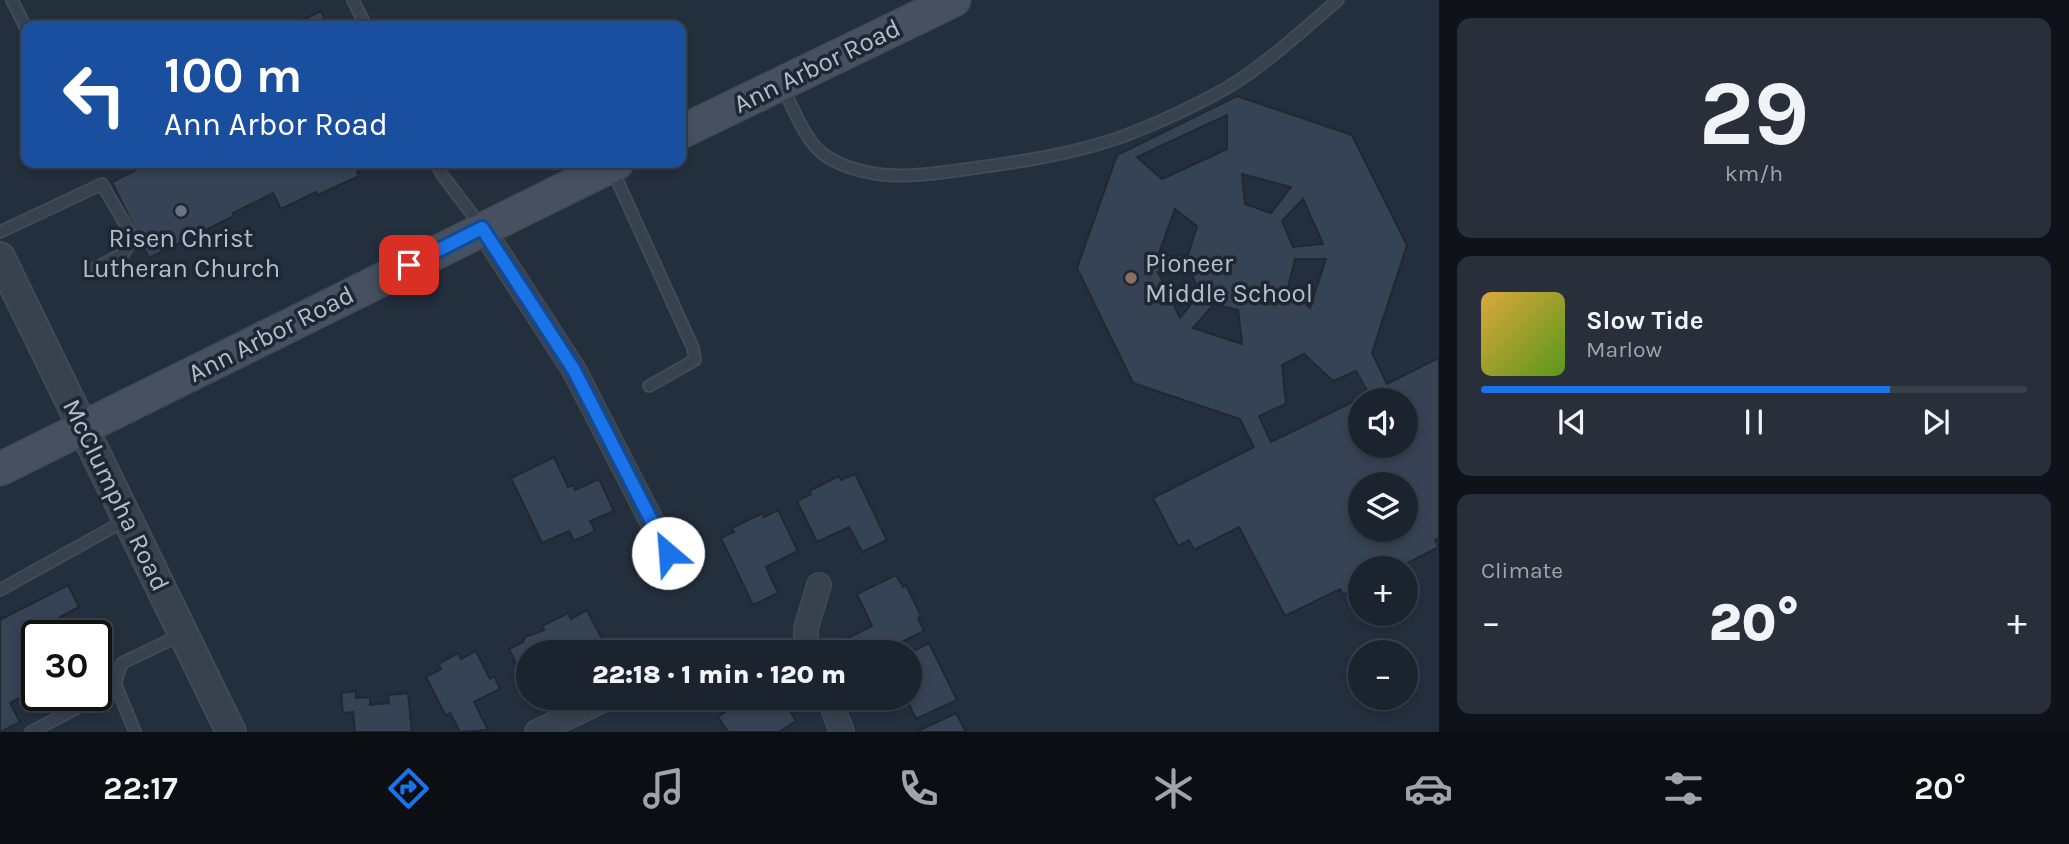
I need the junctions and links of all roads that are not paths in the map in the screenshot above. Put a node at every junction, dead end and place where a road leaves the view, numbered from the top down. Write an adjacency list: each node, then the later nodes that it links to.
1 (12, 0): 5 (lane)
2 (353, 0): 6 (lane)
3 (954, 0): 7 (main road, Ann Arbor Road)
4 (1338, 0): 7 (lane)
5 (22, 21)
6 (364, 21)
7 (780, 83): 8 (main road, Ann Arbor Road)
8 (686, 130)
9 (439, 168): 12 (lane)
10 (606, 168): 12 (main road, Ann Arbor Road)
11 (616, 168): 16 (lane)
12 (482, 228): 17 (main road, Ann Arbor Road); 20 (street)
13 (0, 232): 15 (lane)
14 (0, 257): 17 (street, McClumpha Road)
15 (94, 269)
16 (649, 386)
17 (84, 428): 18 (main road, Ann Arbor Road); 19 (street, McClumpha Road)
18 (0, 469)
19 (128, 519): 22 (lane); 23 (street, McClumpha Road)
20 (668, 553)
21 (819, 585): 24 (street)
22 (0, 590)
23 (183, 635): 25 (lane); 30 (street, McClumpha Road)
24 (806, 640)
25 (117, 687): 28 (lane); 29 (lane)
26 (582, 710): 31 (street)
27 (834, 710): 32 (street)
28 (31, 732)
29 (135, 732)
30 (231, 732)
31 (537, 732)
32 (842, 732)

